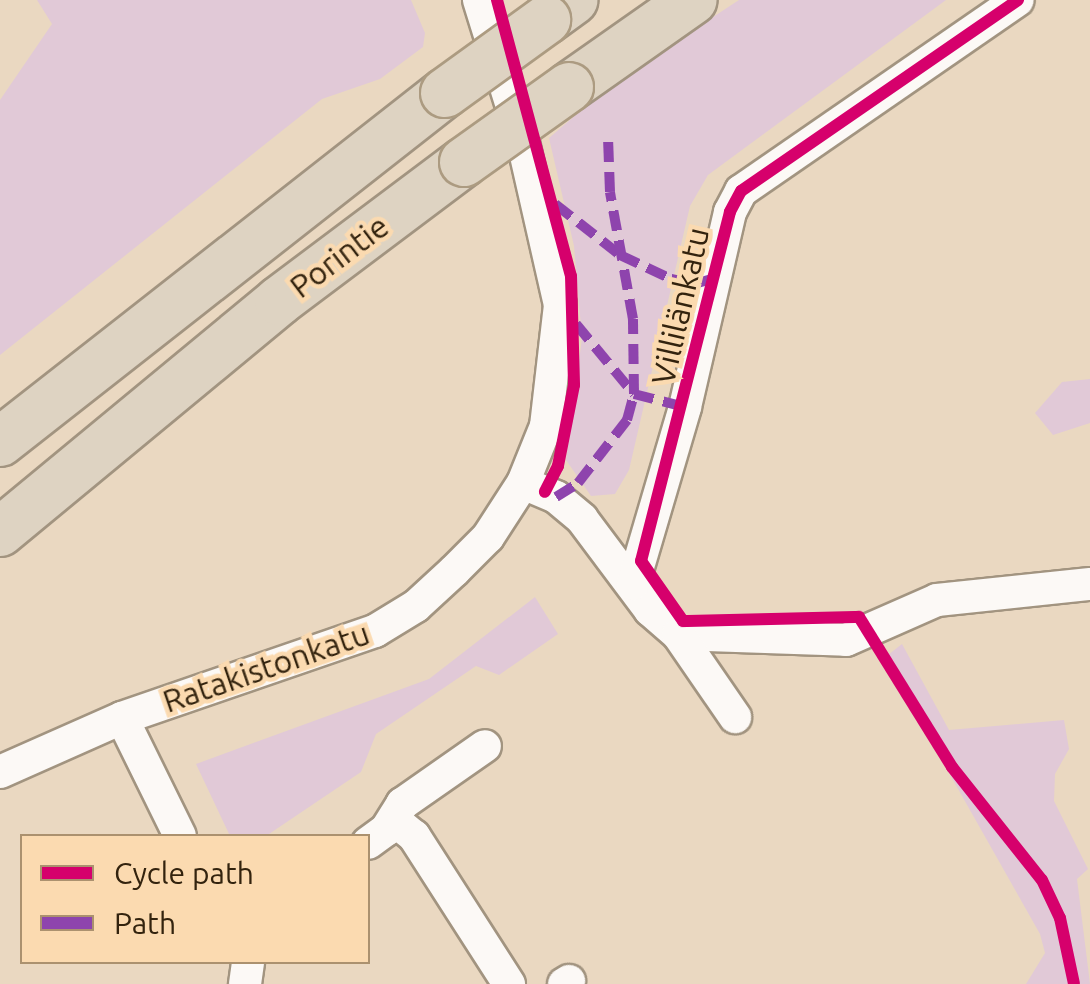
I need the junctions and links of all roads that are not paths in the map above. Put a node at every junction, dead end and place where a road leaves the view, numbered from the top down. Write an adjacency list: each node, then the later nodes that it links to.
1 (479, 0): 6 (street, Ratakistonkatu)
2 (693, 0): 7 (highway, Porintie, bridge)
3 (1018, 0): 8 (street, Villilänkatu)
4 (560, 10): 5 (highway, Porintie, bridge)
5 (0, 442)
6 (522, 483): 8 (street); 12 (street, Ratakistonkatu)
7 (0, 532)
8 (633, 584): 10 (street)
9 (1090, 584): 10 (street)
10 (678, 634): 11 (street)
11 (735, 717)
12 (122, 718): 14 (street, Ratakistonkatu); 16 (street)
13 (486, 746): 15 (street)
14 (0, 772)
15 (394, 820): 17 (street); 18 (street)
16 (179, 834)
17 (370, 841)
18 (509, 984)

